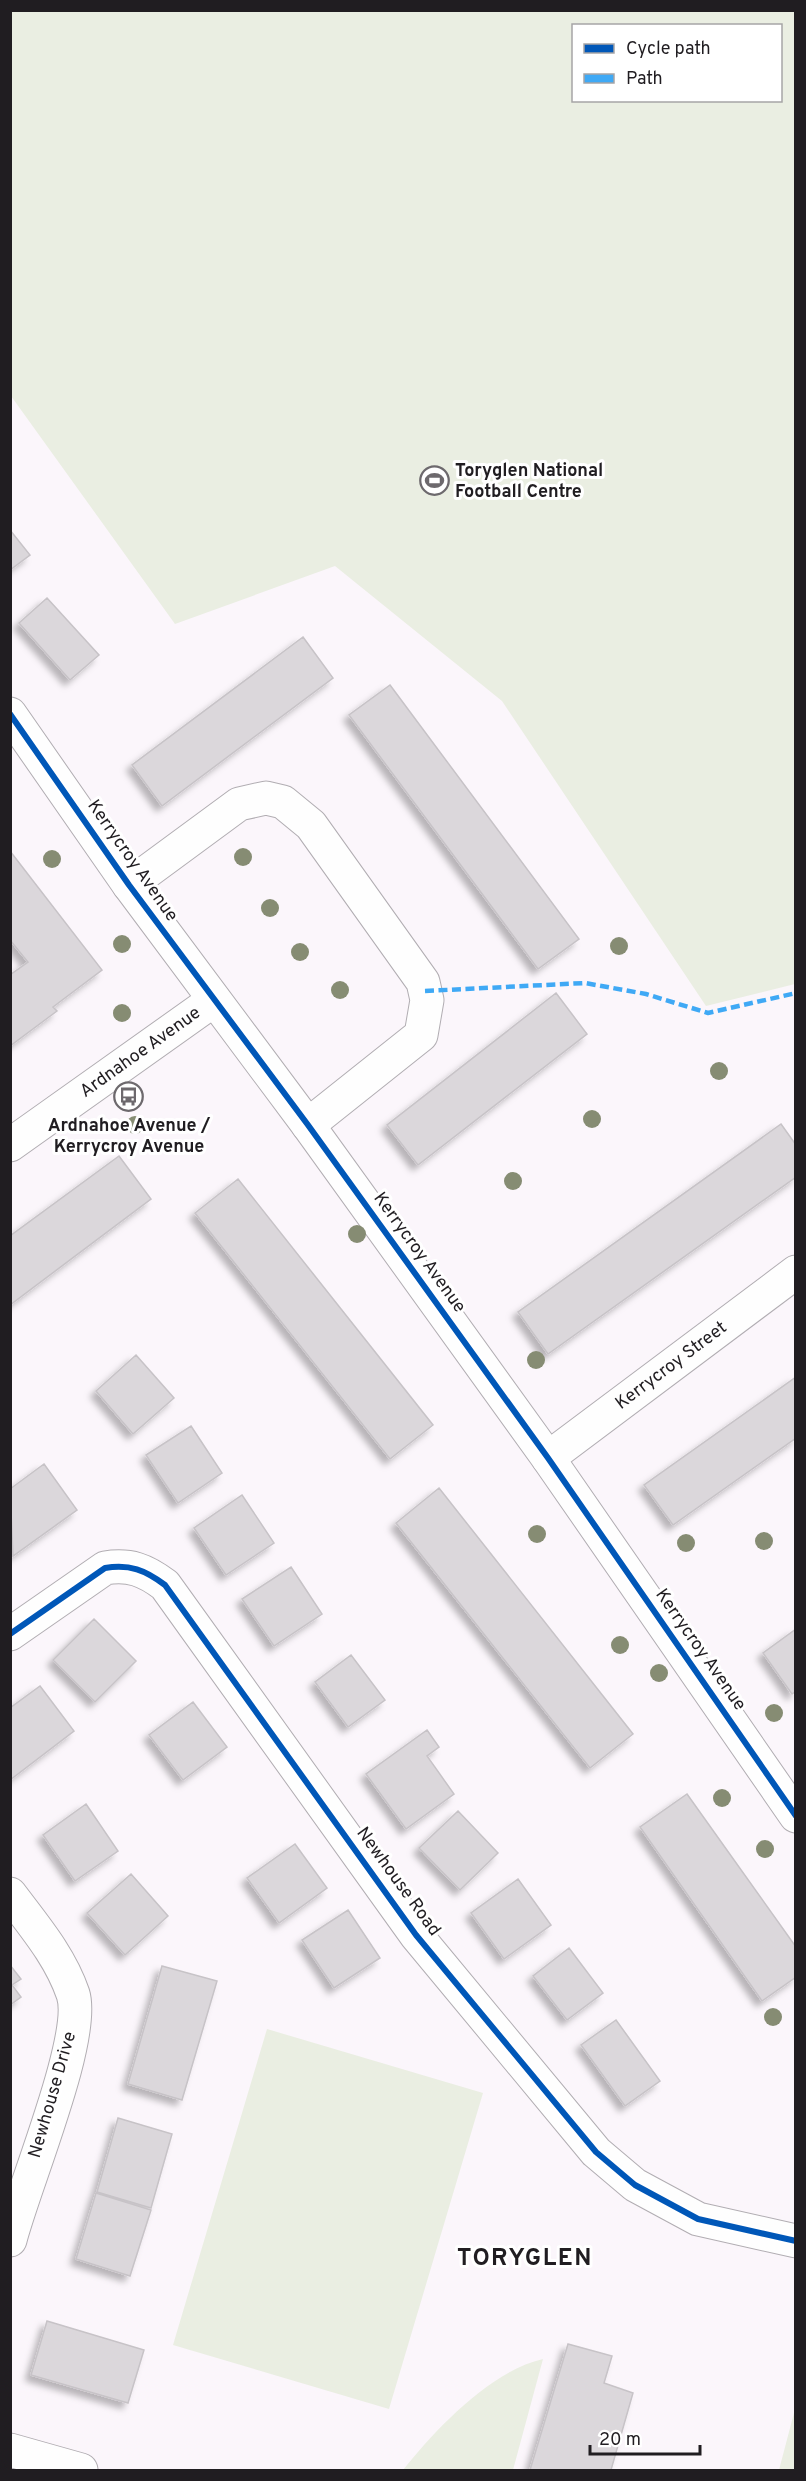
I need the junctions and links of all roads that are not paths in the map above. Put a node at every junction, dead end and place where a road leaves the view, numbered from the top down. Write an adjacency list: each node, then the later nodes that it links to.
1 (10, 714): 2 (street, Kerrycroy Avenue)
2 (129, 885): 3 (street, Kerrycroy Avenue); 4 (street, Kerrycroy Avenue)
3 (214, 1000): 4 (street, Kerrycroy Avenue); 5 (street, Ardnahoe Avenue)
4 (308, 1125): 7 (street, Kerrycroy Avenue)
5 (10, 1146)
6 (795, 1272): 7 (street, Kerrycroy Street)
7 (548, 1458): 9 (street, Kerrycroy Avenue)
8 (10, 1634): 12 (street, Newhouse Road)
9 (791, 1797)
10 (10, 1894): 11 (street, Newhouse Drive)
11 (10, 2240)
12 (795, 2241)
13 (10, 2450): 14 (street)
14 (81, 2470)

